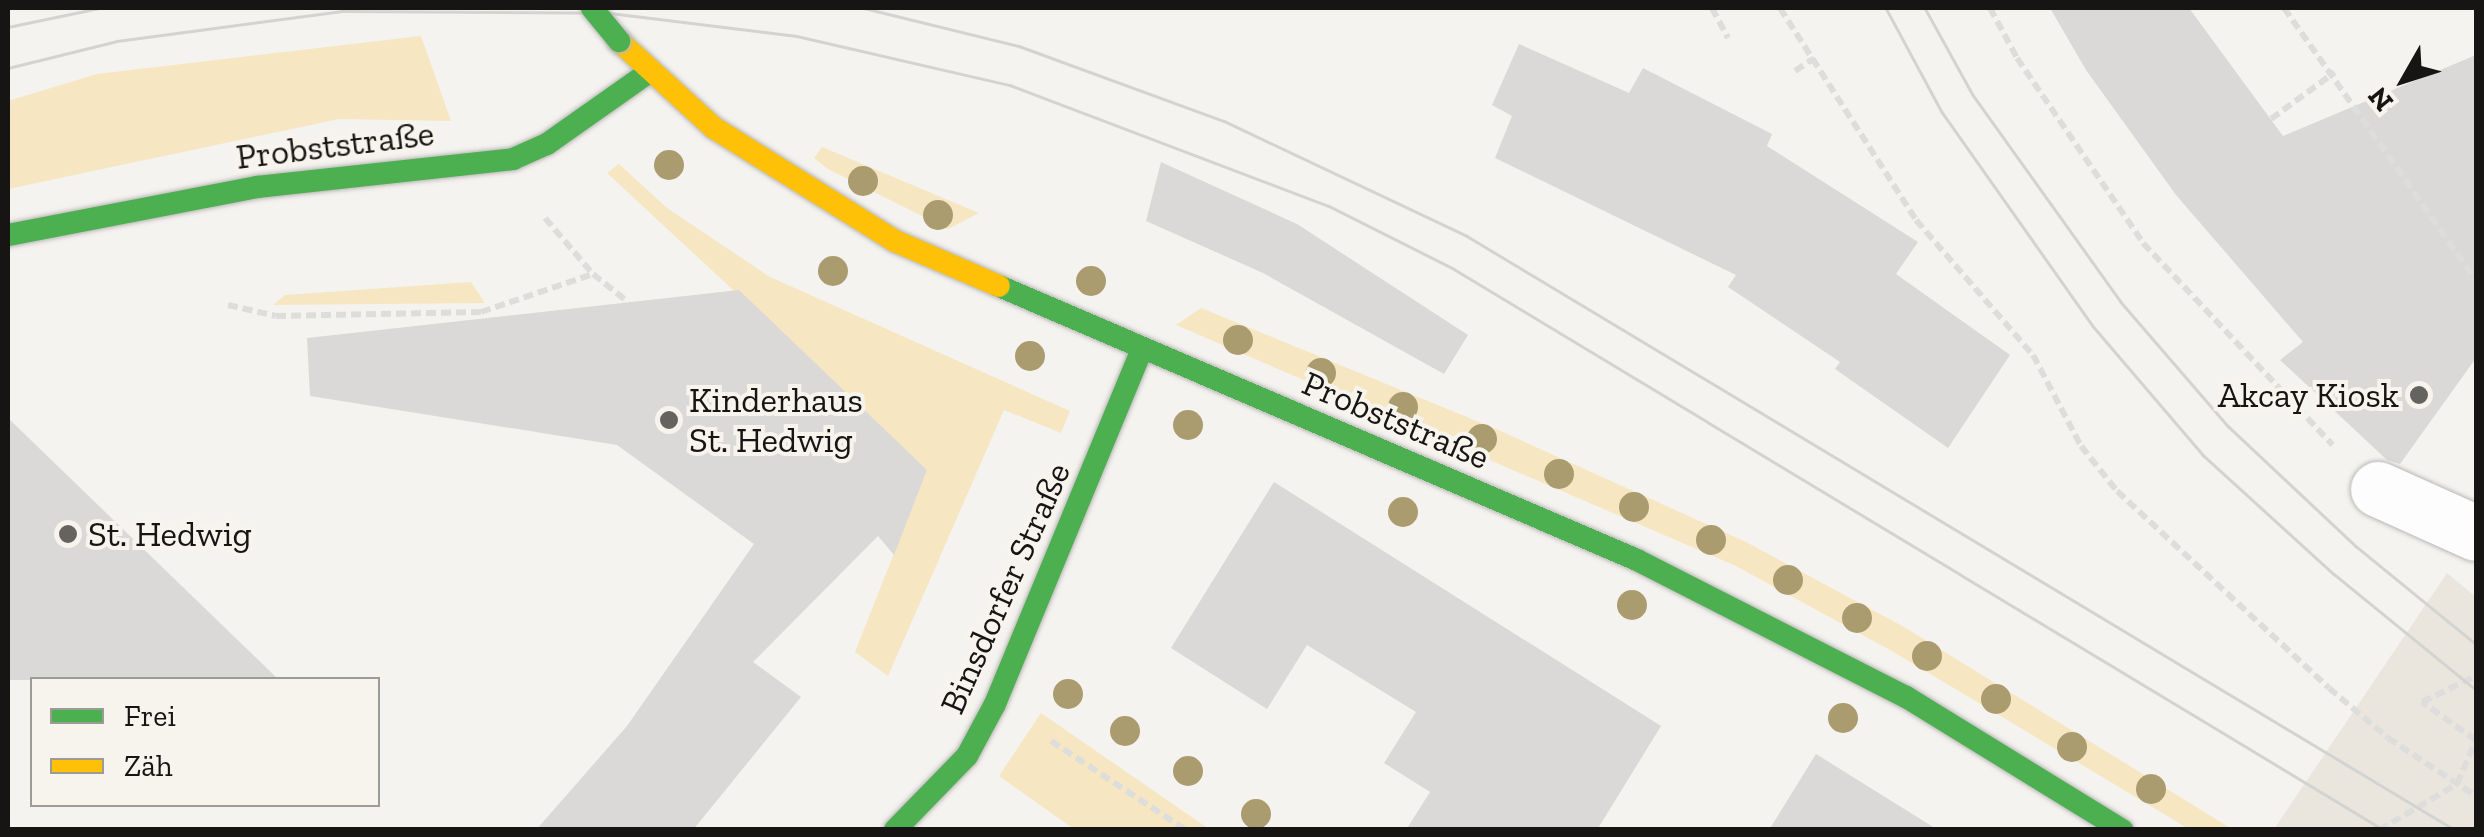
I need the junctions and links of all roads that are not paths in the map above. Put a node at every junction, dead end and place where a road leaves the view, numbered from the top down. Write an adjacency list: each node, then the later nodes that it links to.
1 (592, 8): 2 (street, Probststraße, bridge)
2 (649, 72): 3 (street, Probststraße); 4 (street, Probststraße)
3 (8, 235)
4 (1141, 351): 7 (street, Binsdorfer Straße); 8 (street, Probststraße)
5 (2378, 489): 6 (street)
6 (2476, 533)
7 (895, 830)
8 (2122, 830)

